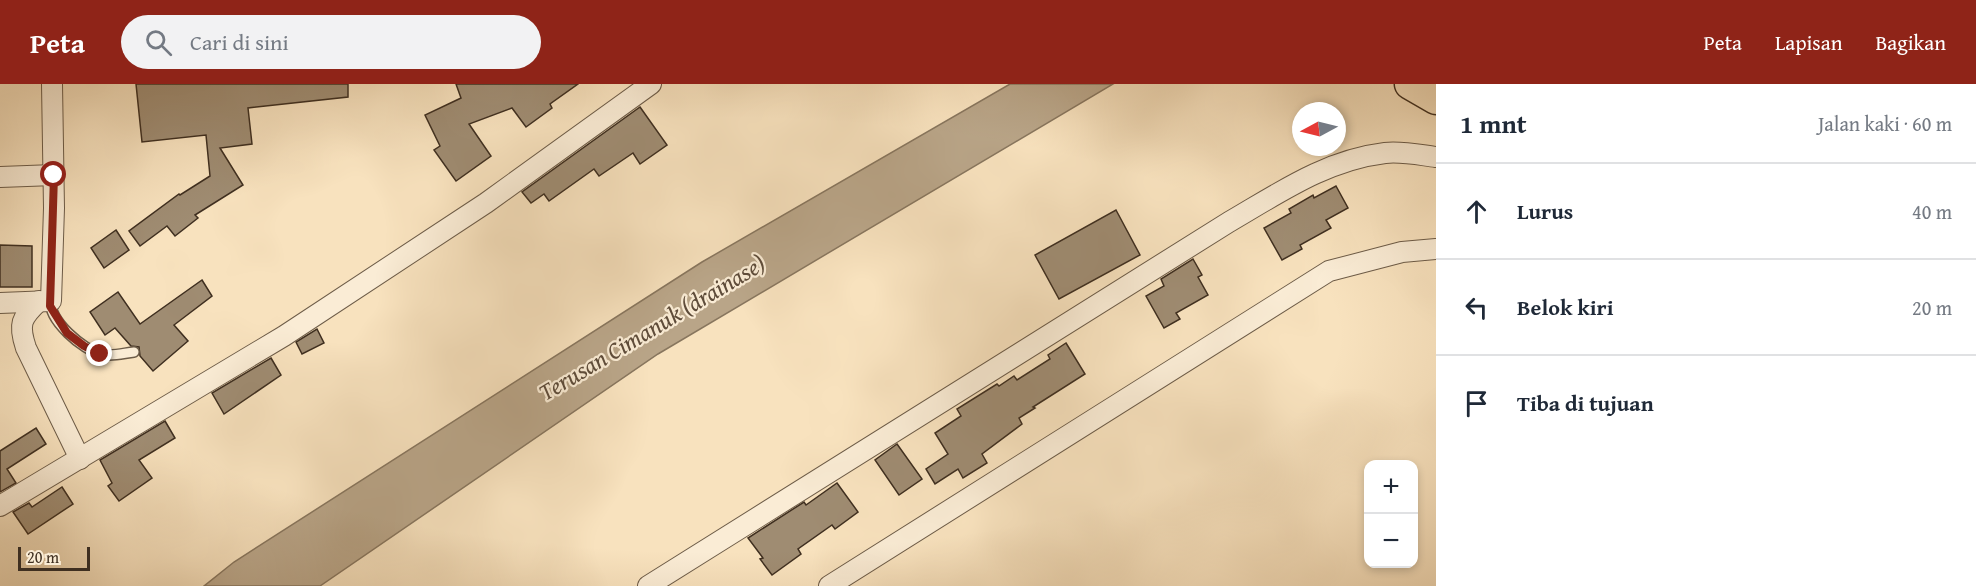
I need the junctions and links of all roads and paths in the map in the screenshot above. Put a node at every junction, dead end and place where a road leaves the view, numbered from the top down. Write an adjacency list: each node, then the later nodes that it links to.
1 (52, 84): 6 (street)
2 (651, 84): 12 (street)
3 (1410, 84): 4 (main road)
4 (1436, 99)
5 (1436, 155): 14 (street)
6 (54, 175): 7 (street); 10 (street)
7 (0, 177)
8 (1436, 249): 15 (street)
9 (0, 303): 10 (street)
10 (47, 304): 11 (lane); 12 (street)
11 (134, 352)
12 (80, 459): 13 (street)
13 (0, 506)
14 (648, 586)
15 (829, 586)

